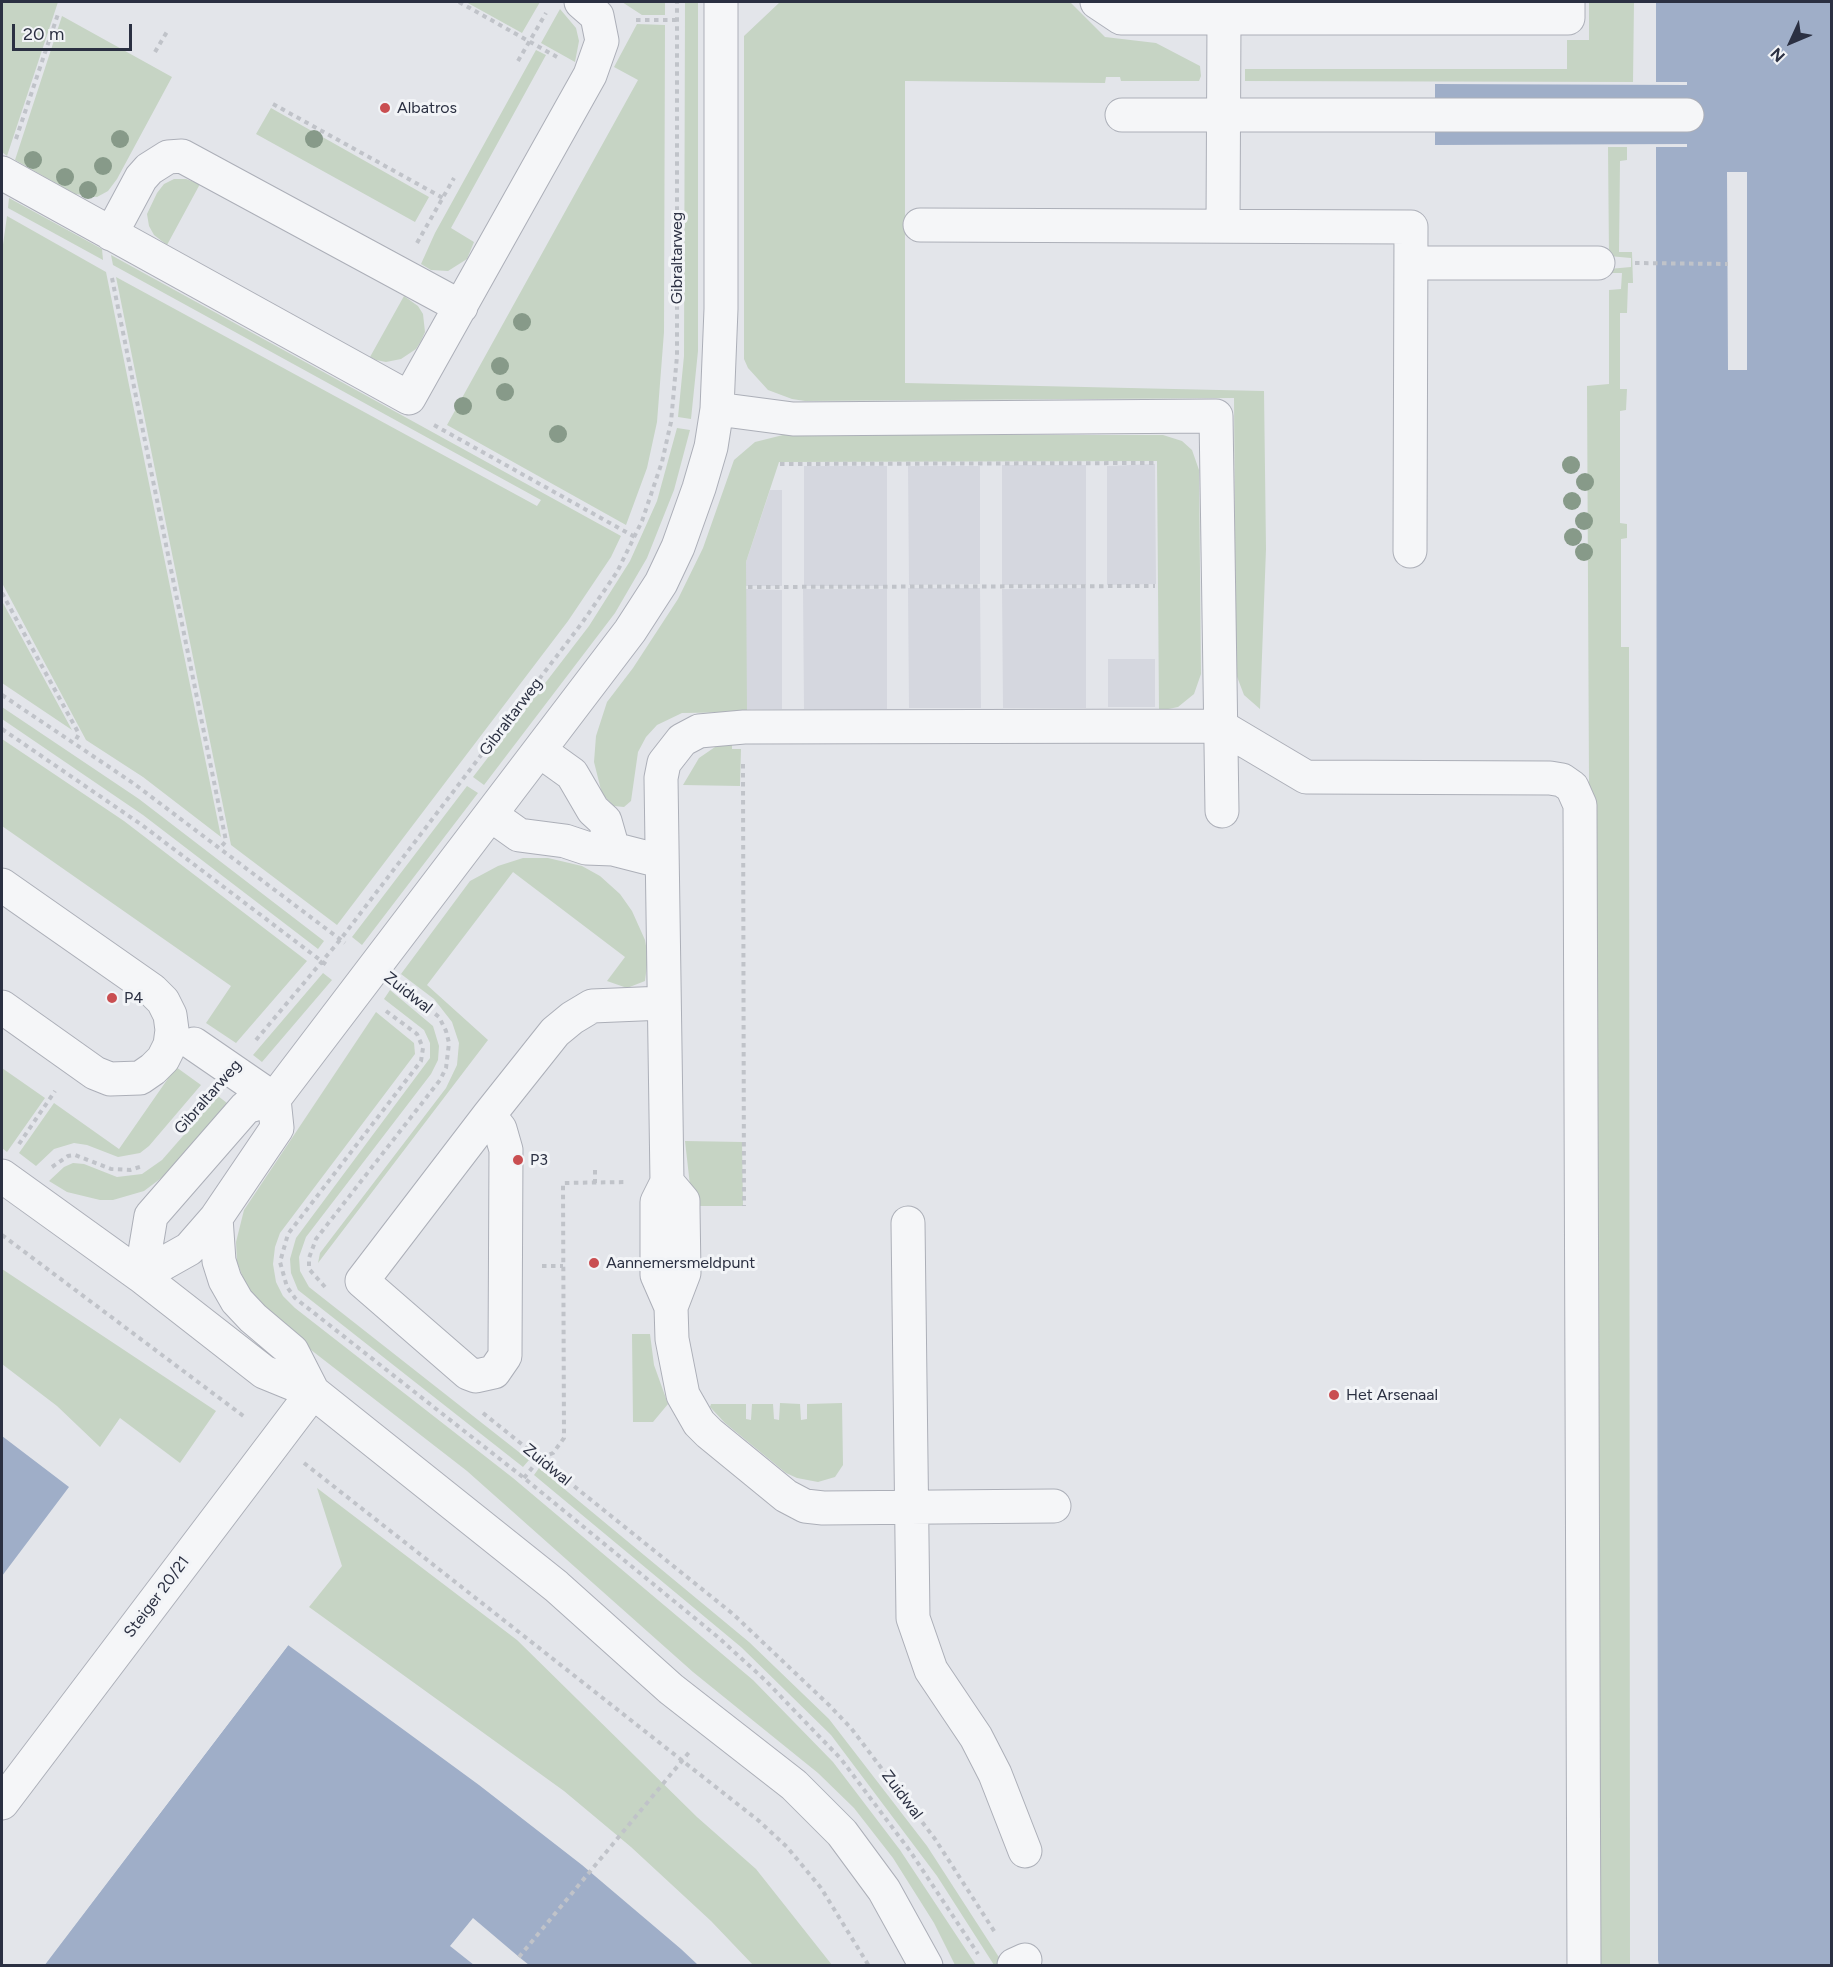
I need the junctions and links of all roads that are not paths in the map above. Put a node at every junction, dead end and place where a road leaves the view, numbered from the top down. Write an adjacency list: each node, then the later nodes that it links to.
1 (582, 2): 15 (street)
2 (721, 2): 16 (street)
3 (1568, 2): 5 (street)
4 (1113, 7): 5 (street)
5 (1224, 18): 7 (street)
6 (1122, 115): 7 (street)
7 (1223, 115): 8 (street); 11 (street)
8 (1687, 115)
9 (5, 175): 12 (street)
10 (920, 225): 11 (street)
11 (1223, 226): 13 (street)
12 (111, 234): 15 (street); 15 (street)
13 (1411, 263): 14 (street); 17 (street)
14 (1598, 263)
15 (461, 307)
16 (717, 409): 18 (street); 19 (street)
17 (1410, 551)
18 (1220, 726): 20 (street); 23 (street); 40 (street)
19 (540, 751): 21 (street); 22 (street)
20 (1222, 810)
21 (491, 815): 22 (street); 28 (street)
22 (613, 849): 23 (street)
23 (660, 861): 25 (street)
24 (2, 885): 26 (street)
25 (664, 1003): 29 (street); 36 (street)
26 (2, 1007)
27 (194, 1044): 28 (street)
28 (274, 1099): 31 (street); 33 (street)
29 (489, 1115): 29 (street)
30 (14, 1174): 33 (street)
31 (216, 1218): 33 (street); 34 (street)
32 (908, 1223): 36 (street)
33 (141, 1276): 34 (street)
34 (313, 1392): 37 (street, Steiger 20/21); 39 (street)
35 (1054, 1506): 36 (street)
36 (912, 1507): 38 (street)
37 (2, 1803)
38 (1025, 1851)
39 (926, 1965)
40 (1584, 1965)

